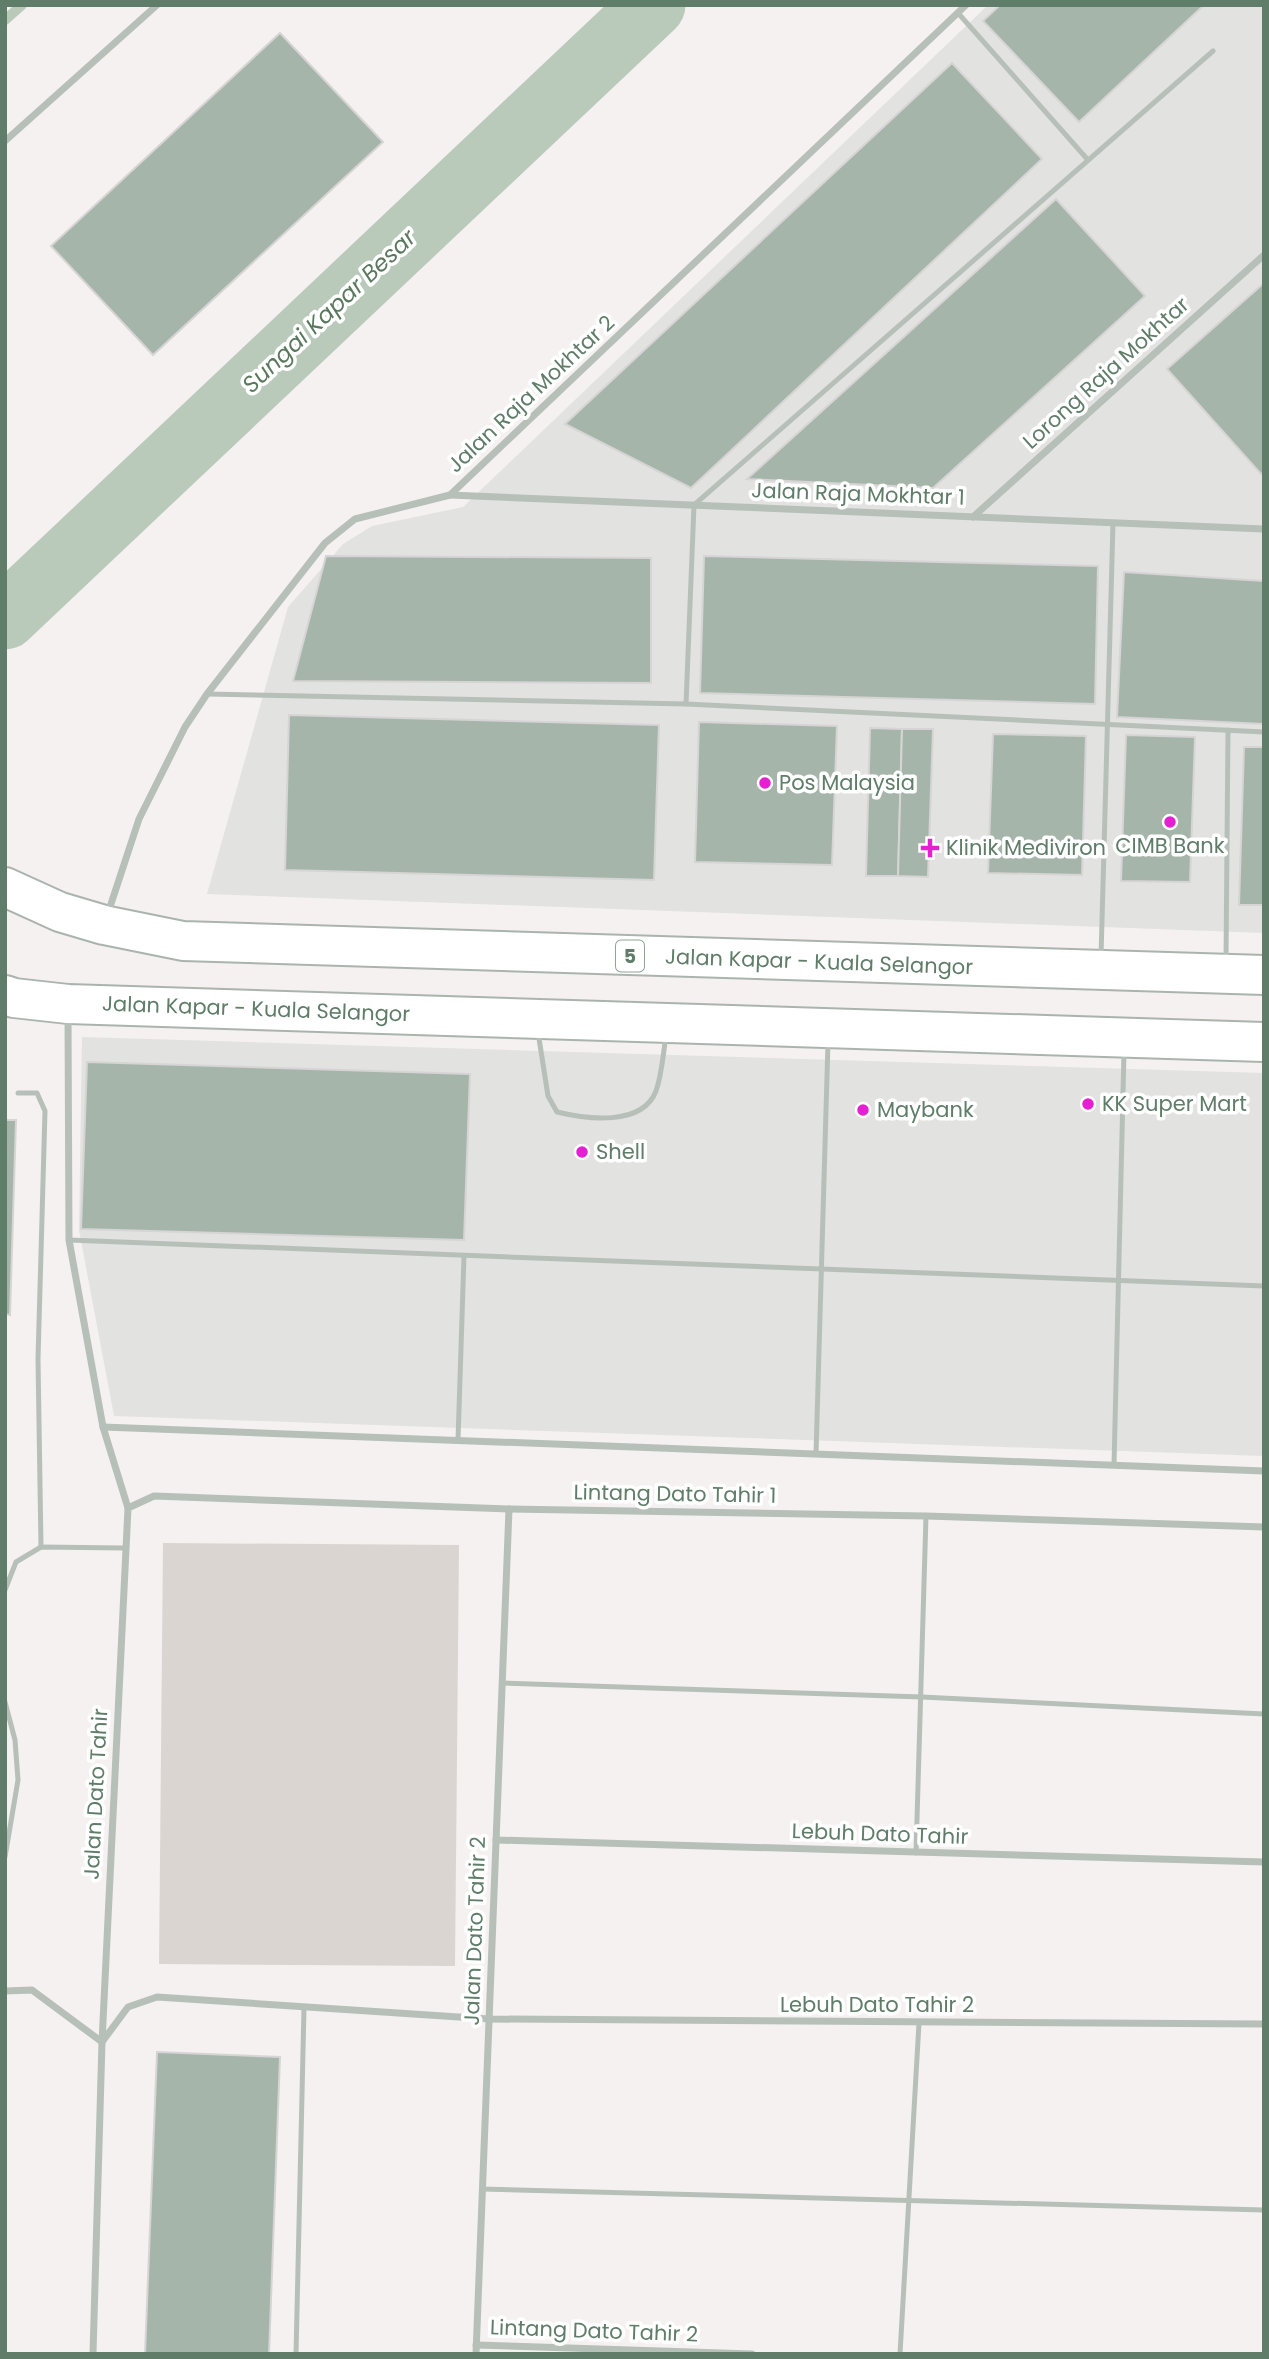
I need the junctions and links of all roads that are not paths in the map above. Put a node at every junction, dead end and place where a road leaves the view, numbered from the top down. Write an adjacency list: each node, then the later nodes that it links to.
1 (157, 5): 5 (street)
2 (966, 5): 3 (street, Jalan Raja Mokhtar 2)
3 (958, 13): 6 (lane); 8 (street, Jalan Raja Mokhtar 2)
4 (1213, 51): 6 (lane)
5 (5, 141)
6 (1088, 160): 9 (lane)
7 (1264, 255): 10 (street, Lorong Raja Mokhtar)
8 (450, 495): 9 (street, Jalan Raja Mokhtar 1); 13 (street, Jalan Raja Mokhtar 2)
9 (694, 505): 10 (street, Jalan Raja Mokhtar 1); 14 (lane)
10 (972, 517): 11 (street, Jalan Raja Mokhtar 1)
11 (1112, 523): 12 (street, Jalan Raja Mokhtar 1); 15 (lane)
12 (1264, 529)
13 (207, 694): 14 (lane); 19 (street, Jalan Raja Mokhtar 2)
14 (685, 704): 15 (lane)
15 (1107, 724): 16 (lane); 20 (lane)
16 (1228, 730): 17 (lane); 21 (lane)
17 (1264, 732)
18 (5, 887): 19 (highway, Jalan Kapar - Kuala Selangor / 5)
19 (104, 925): 20 (highway, Jalan Kapar - Kuala Selangor / 5)
20 (1101, 971): 21 (highway, Jalan Kapar - Kuala Selangor / 5)
21 (1226, 974): 22 (highway, Jalan Kapar - Kuala Selangor / 5)
22 (1264, 975)
23 (8, 997): 24 (highway, Jalan Kapar - Kuala Selangor)
24 (68, 1004): 25 (highway, Jalan Kapar - Kuala Selangor); 31 (street)
25 (536, 1018): 26 (highway, Jalan Kapar - Kuala Selangor); 26 (lane)
26 (668, 1023): 27 (highway, Jalan Kapar - Kuala Selangor)
27 (828, 1028): 28 (highway, Jalan Kapar - Kuala Selangor); 33 (lane)
28 (1124, 1038): 29 (highway, Jalan Kapar - Kuala Selangor); 34 (lane)
29 (1264, 1042)
30 (18, 1093): 45 (lane)
31 (69, 1240): 32 (lane); 36 (street)
32 (464, 1256): 33 (lane); 37 (lane)
33 (821, 1269): 34 (lane); 38 (lane)
34 (1118, 1281): 35 (lane); 39 (lane)
35 (1264, 1286)
36 (103, 1427): 37 (street); 41 (street)
37 (458, 1440): 38 (street)
38 (816, 1454): 39 (street)
39 (1114, 1465): 40 (street)
40 (1264, 1471)
41 (128, 1508): 42 (street, Lintang Dato Tahir 1); 46 (street)
42 (509, 1509): 43 (street, Lintang Dato Tahir 1); 48 (street, Jalan Dato Tahir 2)
43 (926, 1516): 44 (street, Lintang Dato Tahir 1); 49 (lane)
44 (1264, 1527)
45 (41, 1547): 46 (lane); 47 (lane)
46 (125, 1548): 61 (street, Jalan Dato Tahir)
47 (5, 1590)
48 (502, 1683): 49 (lane); 52 (street, Jalan Dato Tahir 2)
49 (922, 1697): 51 (lane); 53 (lane)
50 (5, 1702): 54 (lane)
51 (1264, 1714)
52 (496, 1840): 53 (street, Lebuh Dato Tahir); 58 (street, Jalan Dato Tahir 2)
53 (916, 1853): 55 (street, Lebuh Dato Tahir)
54 (5, 1857)
55 (1264, 1862)
56 (5, 1991): 61 (street)
57 (304, 2008): 58 (street, Lebuh Dato Tahir 2); 61 (street, Lebuh Dato Tahir 2); 67 (lane)
58 (489, 2019): 59 (street, Lebuh Dato Tahir 2); 62 (street, Jalan Dato Tahir 2)
59 (919, 2023): 60 (street, Lebuh Dato Tahir 2); 63 (lane)
60 (1264, 2024)
61 (102, 2042): 66 (street, Jalan Dato Tahir)
62 (482, 2189): 63 (lane); 65 (street, Jalan Dato Tahir 2)
63 (909, 2200): 64 (lane); 69 (lane)
64 (1264, 2210)
65 (476, 2349): 68 (street, Lintang Dato Tahir 2)
66 (93, 2354)
67 (296, 2354)
68 (752, 2354)
69 (900, 2354)

